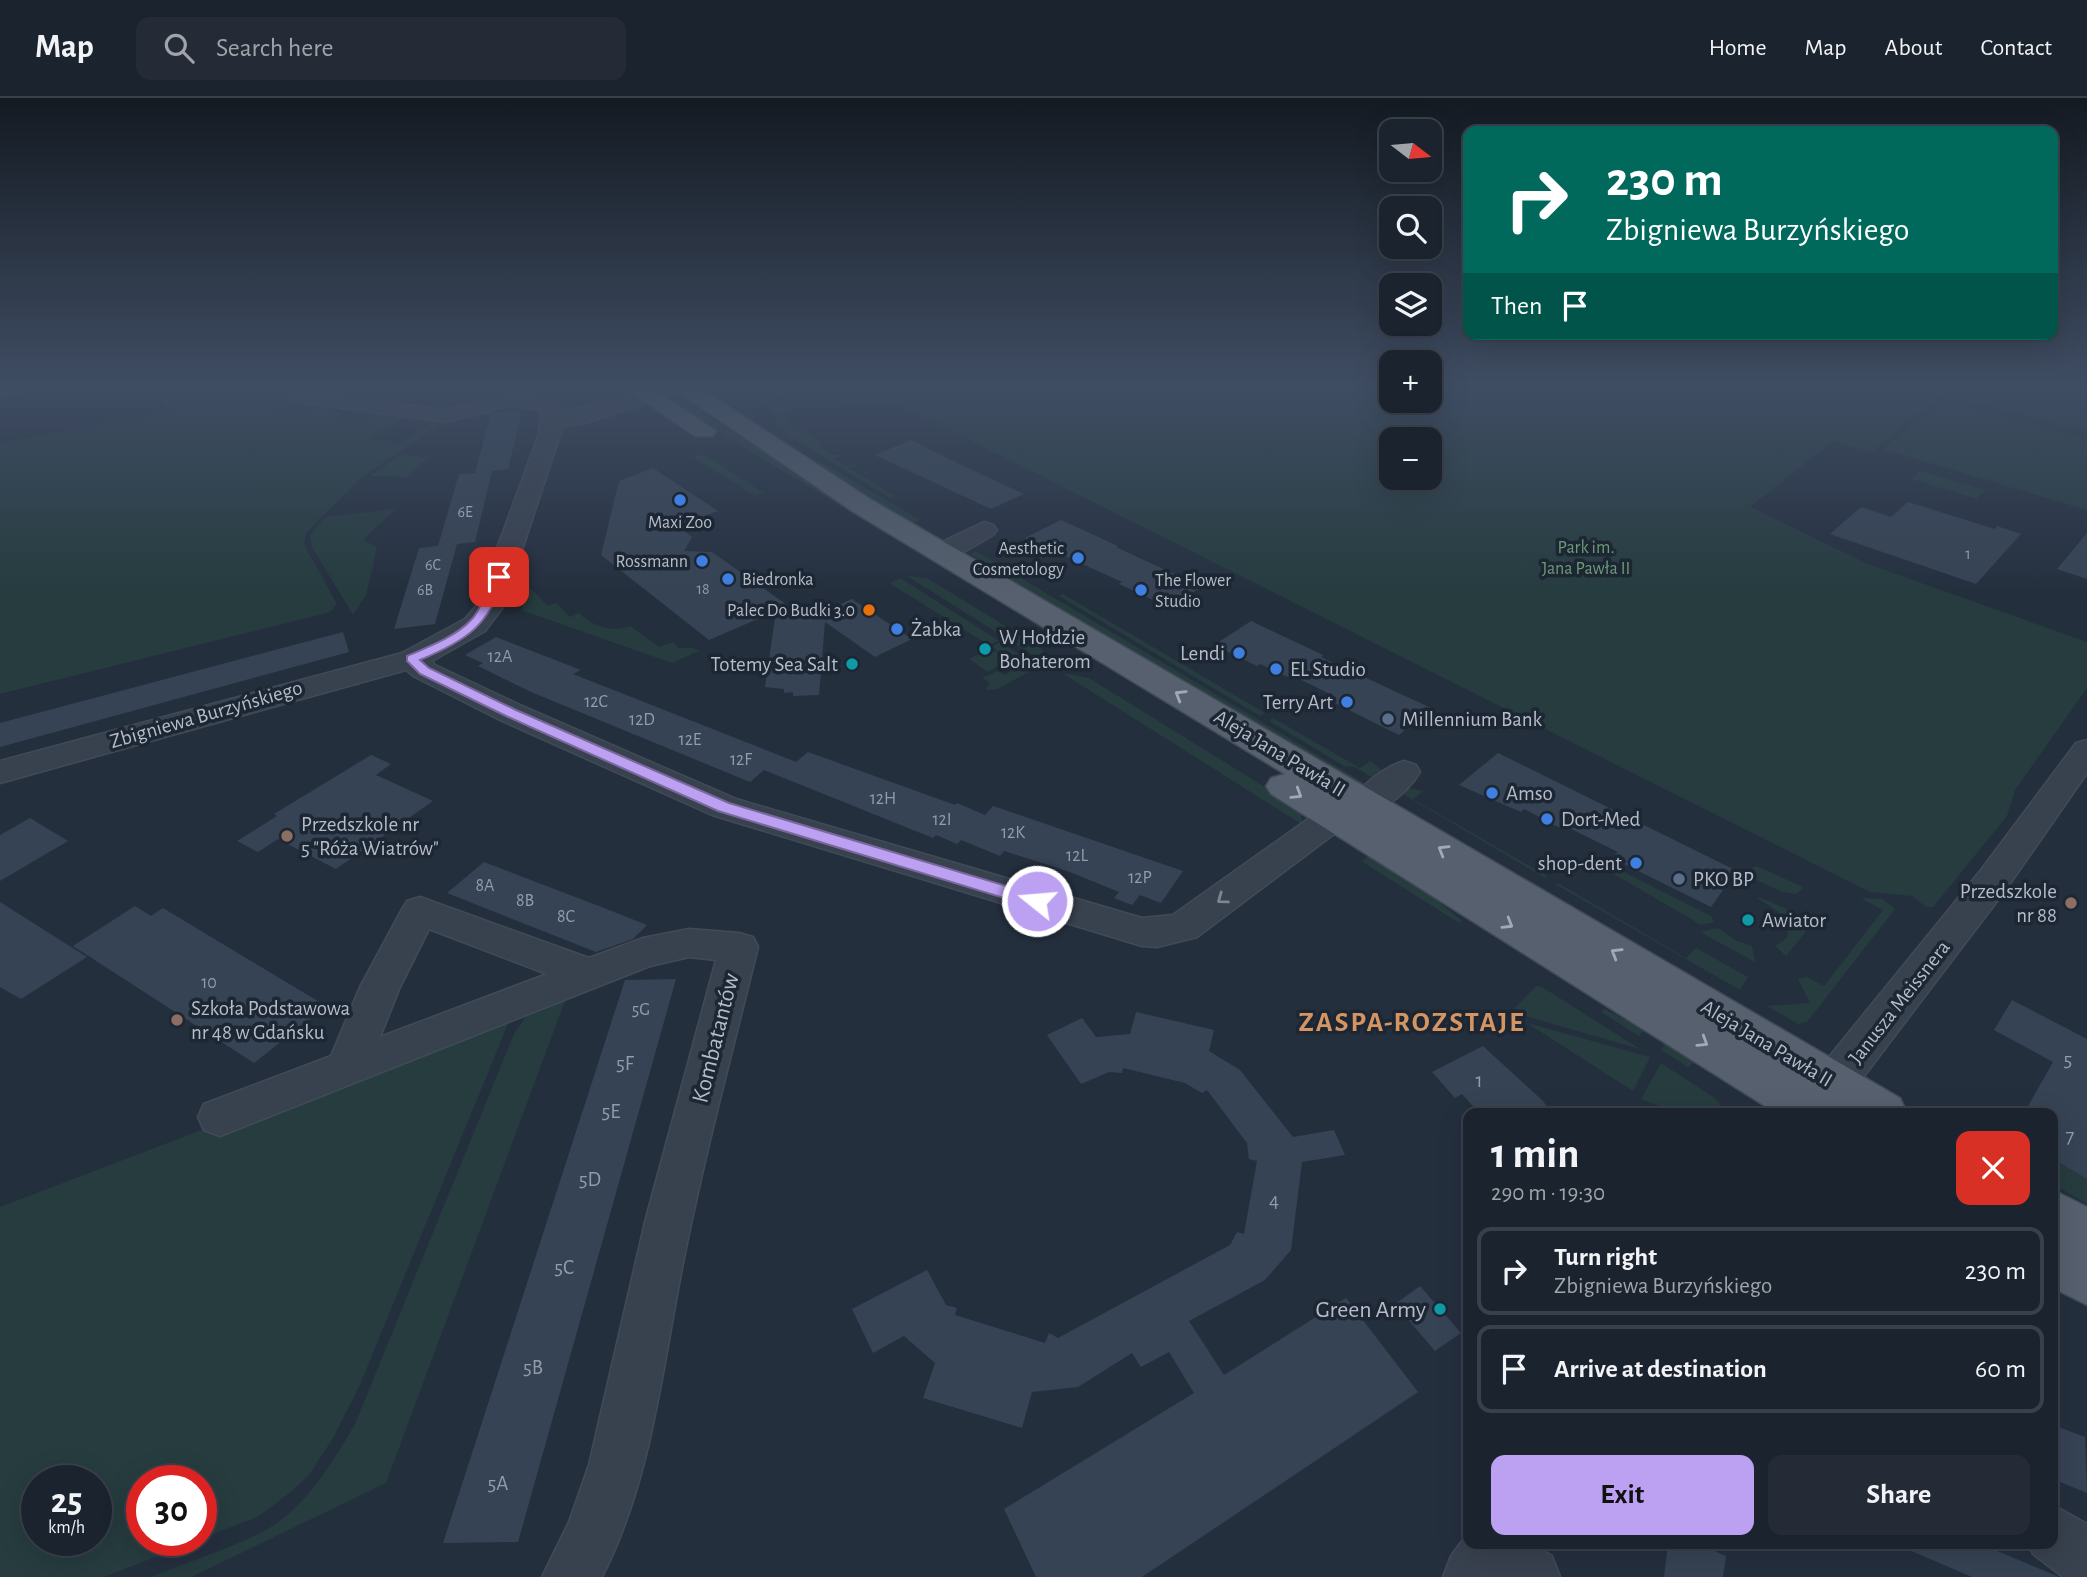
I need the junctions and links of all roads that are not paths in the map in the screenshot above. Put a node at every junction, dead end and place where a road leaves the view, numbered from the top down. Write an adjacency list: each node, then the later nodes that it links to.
1 (541, 455): 6 (street, Zbigniewa Burzyńskiego)
2 (768, 455): 10 (main road, Aleja Jana Pawła II, one-way to 10)
3 (786, 455): 5 (main road, Aleja Jana Pawła II)
4 (984, 530): 5 (street)
5 (940, 552): 10 (main road, Aleja Jana Pawła II, one-way to 5)
6 (412, 659): 8 (street, Zbigniewa Burzyńskiego); 10 (street, one-way to 6)
7 (2087, 750): 13 (street, Janusza Meissnera)
8 (0, 772)
9 (1404, 772): 10 (street)
10 (1350, 811): 13 (main road, Aleja Jana Pawła II)
11 (590, 974): 12 (street, Kombatantów); 12 (street); 22 (street, Kombatantów)
12 (347, 1068): 15 (street, Kombatantów)
13 (1818, 1105): 14 (main road, Aleja Jana Pawła II)
14 (1842, 1108)
15 (220, 1117)
16 (2058, 1217): 17 (main road)
17 (2087, 1235)
18 (2058, 1261): 19 (main road)
19 (2087, 1279)
20 (2058, 1538): 21 (street)
21 (2087, 1559)
22 (571, 1577)

